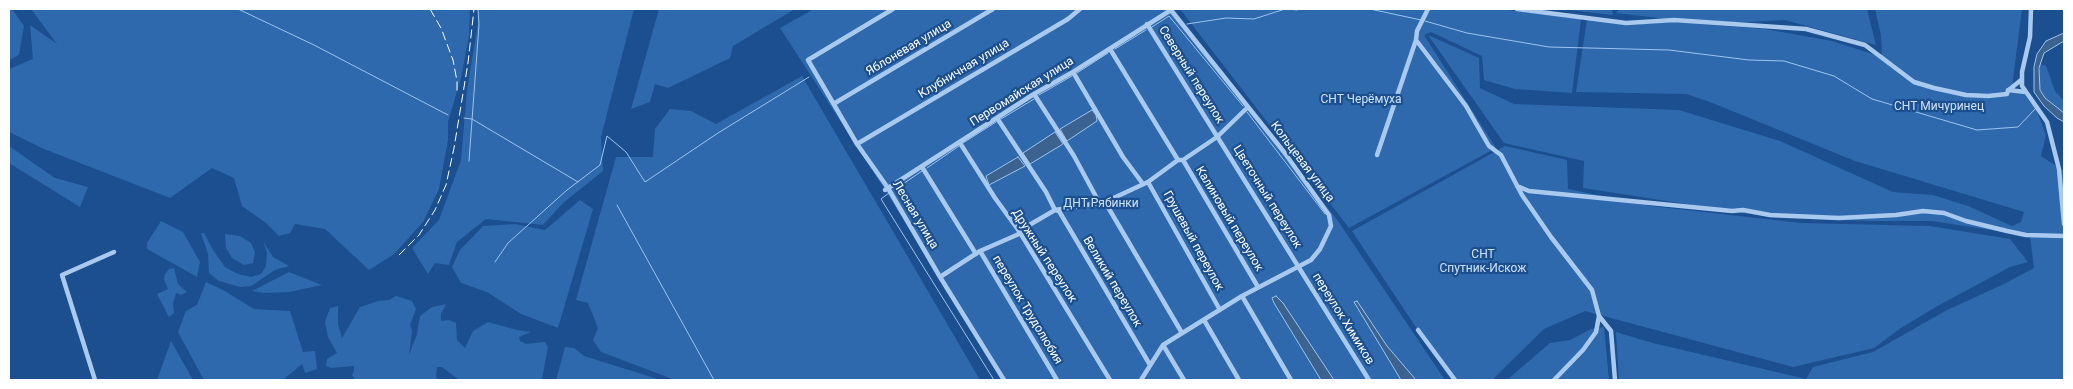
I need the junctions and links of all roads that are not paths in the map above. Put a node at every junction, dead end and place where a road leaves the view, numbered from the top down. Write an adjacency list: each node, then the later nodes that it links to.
1 (893, 9): 16 (street, Лесная улица)
2 (992, 9): 16 (street, Яблоневая улица)
3 (1080, 9): 21 (street, Клубничная улица)
4 (1428, 9): 9 (street)
5 (1517, 9): 13 (street)
6 (2031, 9): 12 (street)
7 (1170, 10): 8 (street, Первомайская улица); 17 (street, Кольцевая улица)
8 (1147, 24): 10 (street, Первомайская улица); 19 (street, Северный переулок)
9 (1416, 40): 22 (street); 26 (street)
10 (1110, 49): 11 (street, Первомайская улица); 23 (street, Калиновый переулок)
11 (1073, 72): 15 (street, Первомайская улица); 25 (street, Грушевый переулок)
12 (2022, 80): 13 (street); 14 (street)
13 (2008, 90): 14 (street)
14 (2026, 92): 30 (street)
15 (1034, 94): 18 (street, Первомайская улица); 28 (street)
16 (835, 103): 21 (street, Лесная улица)
17 (1248, 107): 19 (street); 35 (street, Кольцевая улица)
18 (997, 118): 20 (street, Первомайская улица); 29 (street, Великий переулок)
19 (1217, 136): 23 (street); 35 (street, Цветочный переулок)
20 (960, 143): 24 (street, Первомайская улица); 31 (street, Дружный переулок)
21 (857, 144): 27 (street, Лесная улица)
22 (1378, 155)
23 (1180, 160): 25 (street); 37 (street, Калиновый переулок)
24 (922, 167): 27 (street, Первомайская улица); 34 (street, переулок Трудолюбия)
25 (1146, 183): 28 (street); 39 (street, Грушевый переулок)
26 (1517, 186): 32 (street); 40 (street)
27 (886, 189): 36 (street, Лесная улица)
28 (1102, 203): 29 (street); 43 (street)
29 (1055, 210): 31 (street); 45 (street, Великий переулок)
30 (2064, 224)
31 (1019, 231): 34 (street); 49 (street, Дружный переулок)
32 (2064, 236)
33 (114, 252): 46 (street)
34 (978, 252): 36 (street); 48 (street, переулок Трудолюбия)
35 (1300, 268): 37 (street, Кольцевая улица); 54 (street, переулок Химиков)
36 (940, 277): 47 (street, Лесная улица)
37 (1258, 287): 38 (street, Кольцевая улица)
38 (1242, 296): 39 (street, Кольцевая улица); 53 (street)
39 (1220, 310): 41 (street, Кольцевая улица)
40 (1599, 316): 56 (street); 57 (street)
41 (1204, 320): 43 (street, Кольцевая улица); 52 (street)
42 (1418, 330): 55 (street)
43 (1182, 333): 44 (street, Кольцевая улица)
44 (1163, 345): 45 (street, Кольцевая улица); 51 (street)
45 (1150, 365): 50 (street, Кольцевая улица)
46 (94, 380)
47 (1004, 380)
48 (1057, 380)
49 (1110, 380)
50 (1141, 380)
51 (1184, 380)
52 (1239, 380)
53 (1292, 380)
54 (1370, 380)
55 (1455, 380)
56 (1554, 380)
57 (1615, 380)

